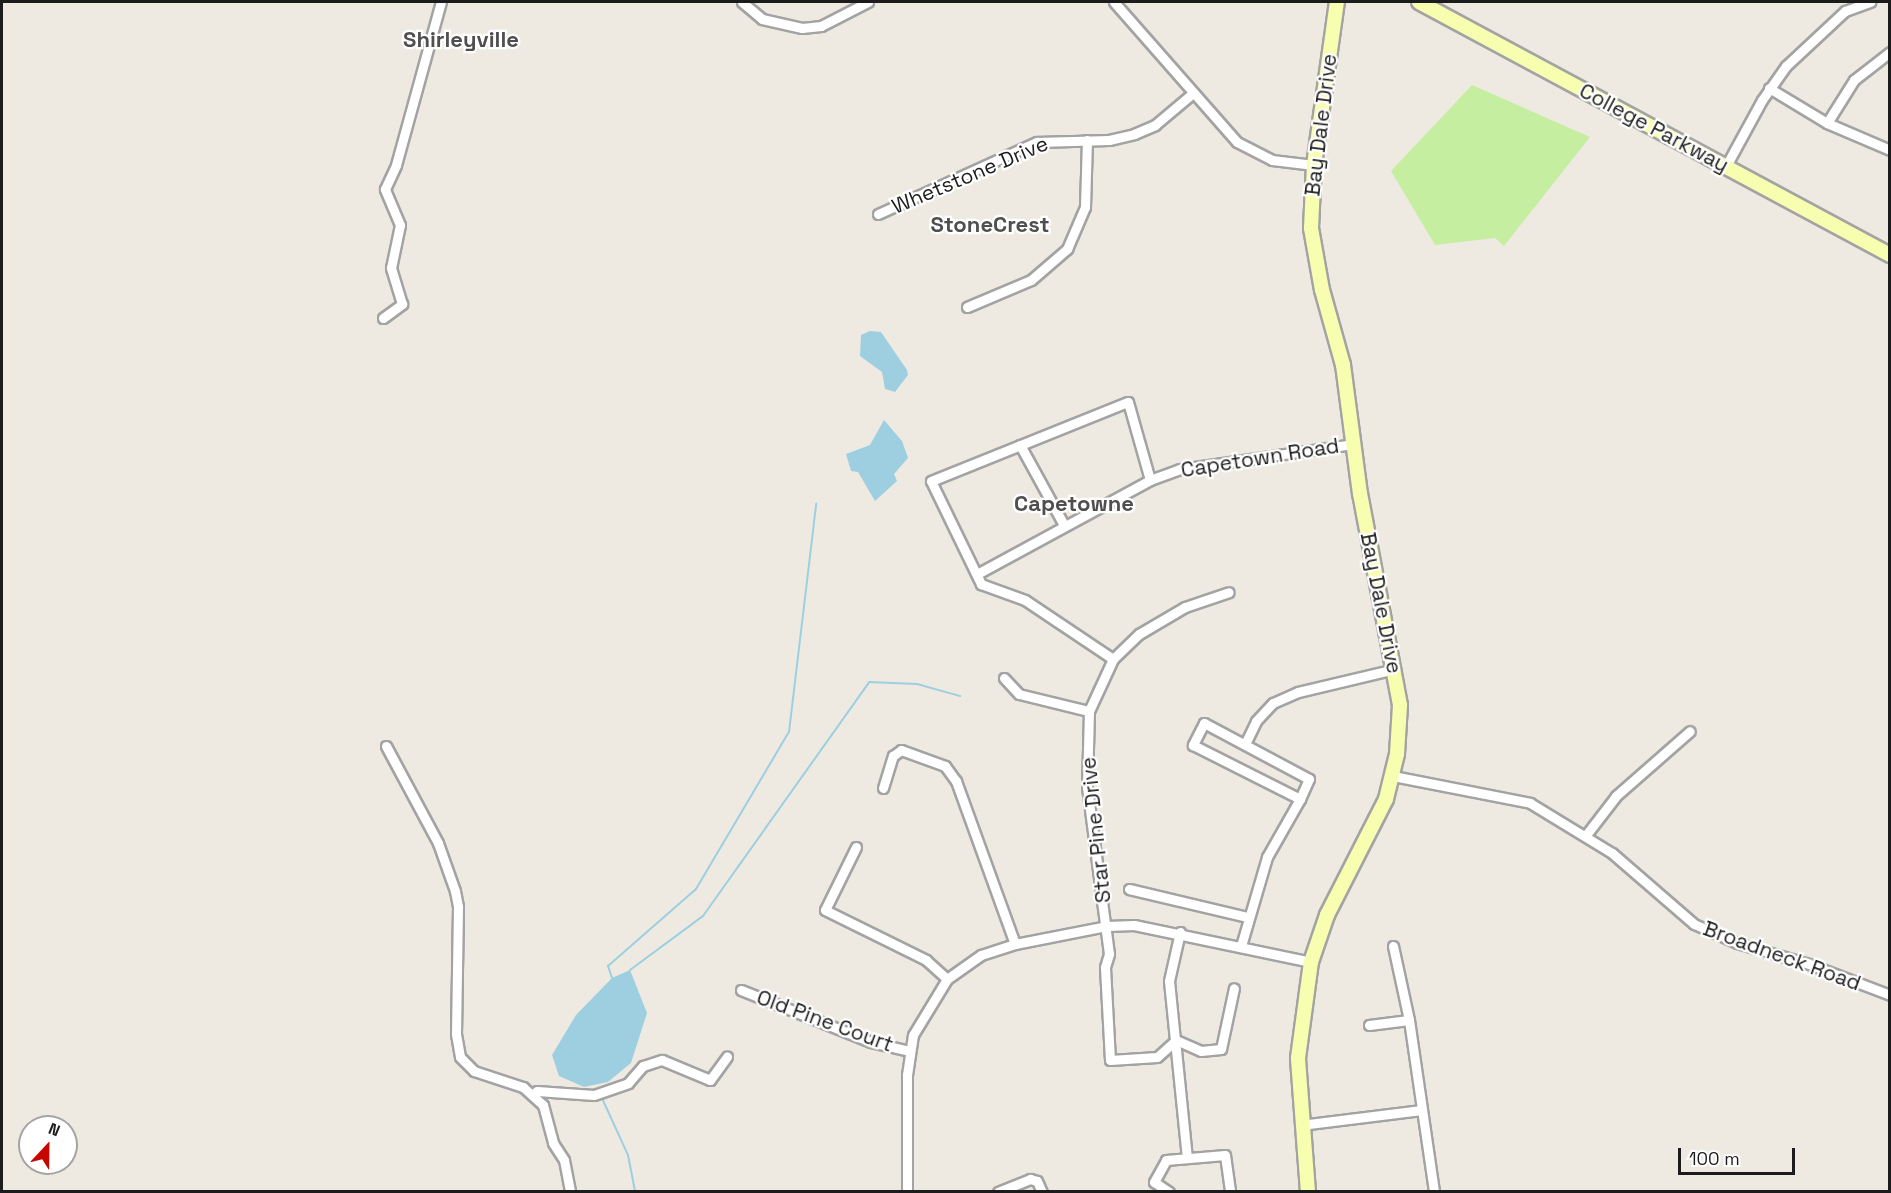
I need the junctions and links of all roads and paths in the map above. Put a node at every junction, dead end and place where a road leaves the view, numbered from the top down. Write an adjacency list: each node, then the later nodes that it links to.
1 (441, 2): 19 (street)
2 (742, 2): 3 (street)
3 (868, 2)
4 (1114, 2): 10 (street)
5 (1337, 2): 14 (street, Bay Dale Drive)
6 (1419, 2): 15 (street, College Parkway)
7 (1870, 2): 9 (street)
8 (1890, 52): 11 (street)
9 (1769, 88): 11 (street); 15 (street)
10 (1193, 93): 12 (street, Whetstone Drive); 14 (street)
11 (1827, 123): 13 (street)
12 (1087, 140): 16 (street, Whetstone Drive); 18 (street)
13 (1890, 150)
14 (1314, 165): 20 (street, Bay Dale Drive)
15 (1726, 166): 17 (street, College Parkway)
16 (878, 214)
17 (1890, 255)
18 (967, 307)
19 (383, 318)
20 (1353, 444): 22 (street, Capetown Road); 27 (street, Bay Dale Drive)
21 (1020, 445): 22 (street); 23 (street); 24 (street)
22 (1150, 480): 23 (street, Capetown Road)
23 (1064, 525): 24 (street, Capetown Road)
24 (977, 574): 26 (street)
25 (1229, 592): 26 (street, Star Pine Drive)
26 (1113, 659): 29 (street, Star Pine Drive)
27 (1395, 669): 31 (street); 33 (street, Bay Dale Drive)
28 (1004, 678): 29 (street)
29 (1089, 711): 40 (street, Star Pine Drive)
30 (1690, 731): 36 (street)
31 (1245, 744): 35 (street); 35 (street)
32 (386, 746): 55 (street)
33 (1393, 776): 36 (street, Broadneck Road); 45 (street, Bay Dale Drive)
34 (883, 788): 42 (street)
35 (1300, 800): 39 (street)
36 (1586, 835): 49 (street, Broadneck Road)
37 (856, 847): 46 (street)
38 (1129, 889): 39 (street)
39 (1247, 917): 43 (street)
40 (1107, 926): 41 (street); 42 (street); 52 (street, Star Pine Drive)
41 (1180, 932): 43 (street); 52 (street)
42 (1015, 944): 46 (street)
43 (1241, 946): 45 (street)
44 (1393, 946): 50 (street)
45 (1311, 962): 57 (street, Bay Dale Drive)
46 (947, 979): 53 (street)
47 (1234, 988): 52 (street)
48 (741, 990): 53 (street, Old Pine Court)
49 (1890, 995)
50 (1409, 1020): 51 (street); 56 (street)
51 (1369, 1025)
52 (1176, 1040): 58 (street)
53 (909, 1051): 60 (street)
54 (727, 1057): 55 (street)
55 (532, 1095): 59 (street)
56 (1421, 1110): 57 (street); 66 (street)
57 (1301, 1125): 65 (street, Bay Dale Drive)
58 (1187, 1157): 63 (street); 64 (street)
59 (570, 1191)
60 (907, 1191)
61 (998, 1191): 62 (street)
62 (1042, 1191)
63 (1168, 1191)
64 (1230, 1191)
65 (1308, 1191)
66 (1434, 1191)

